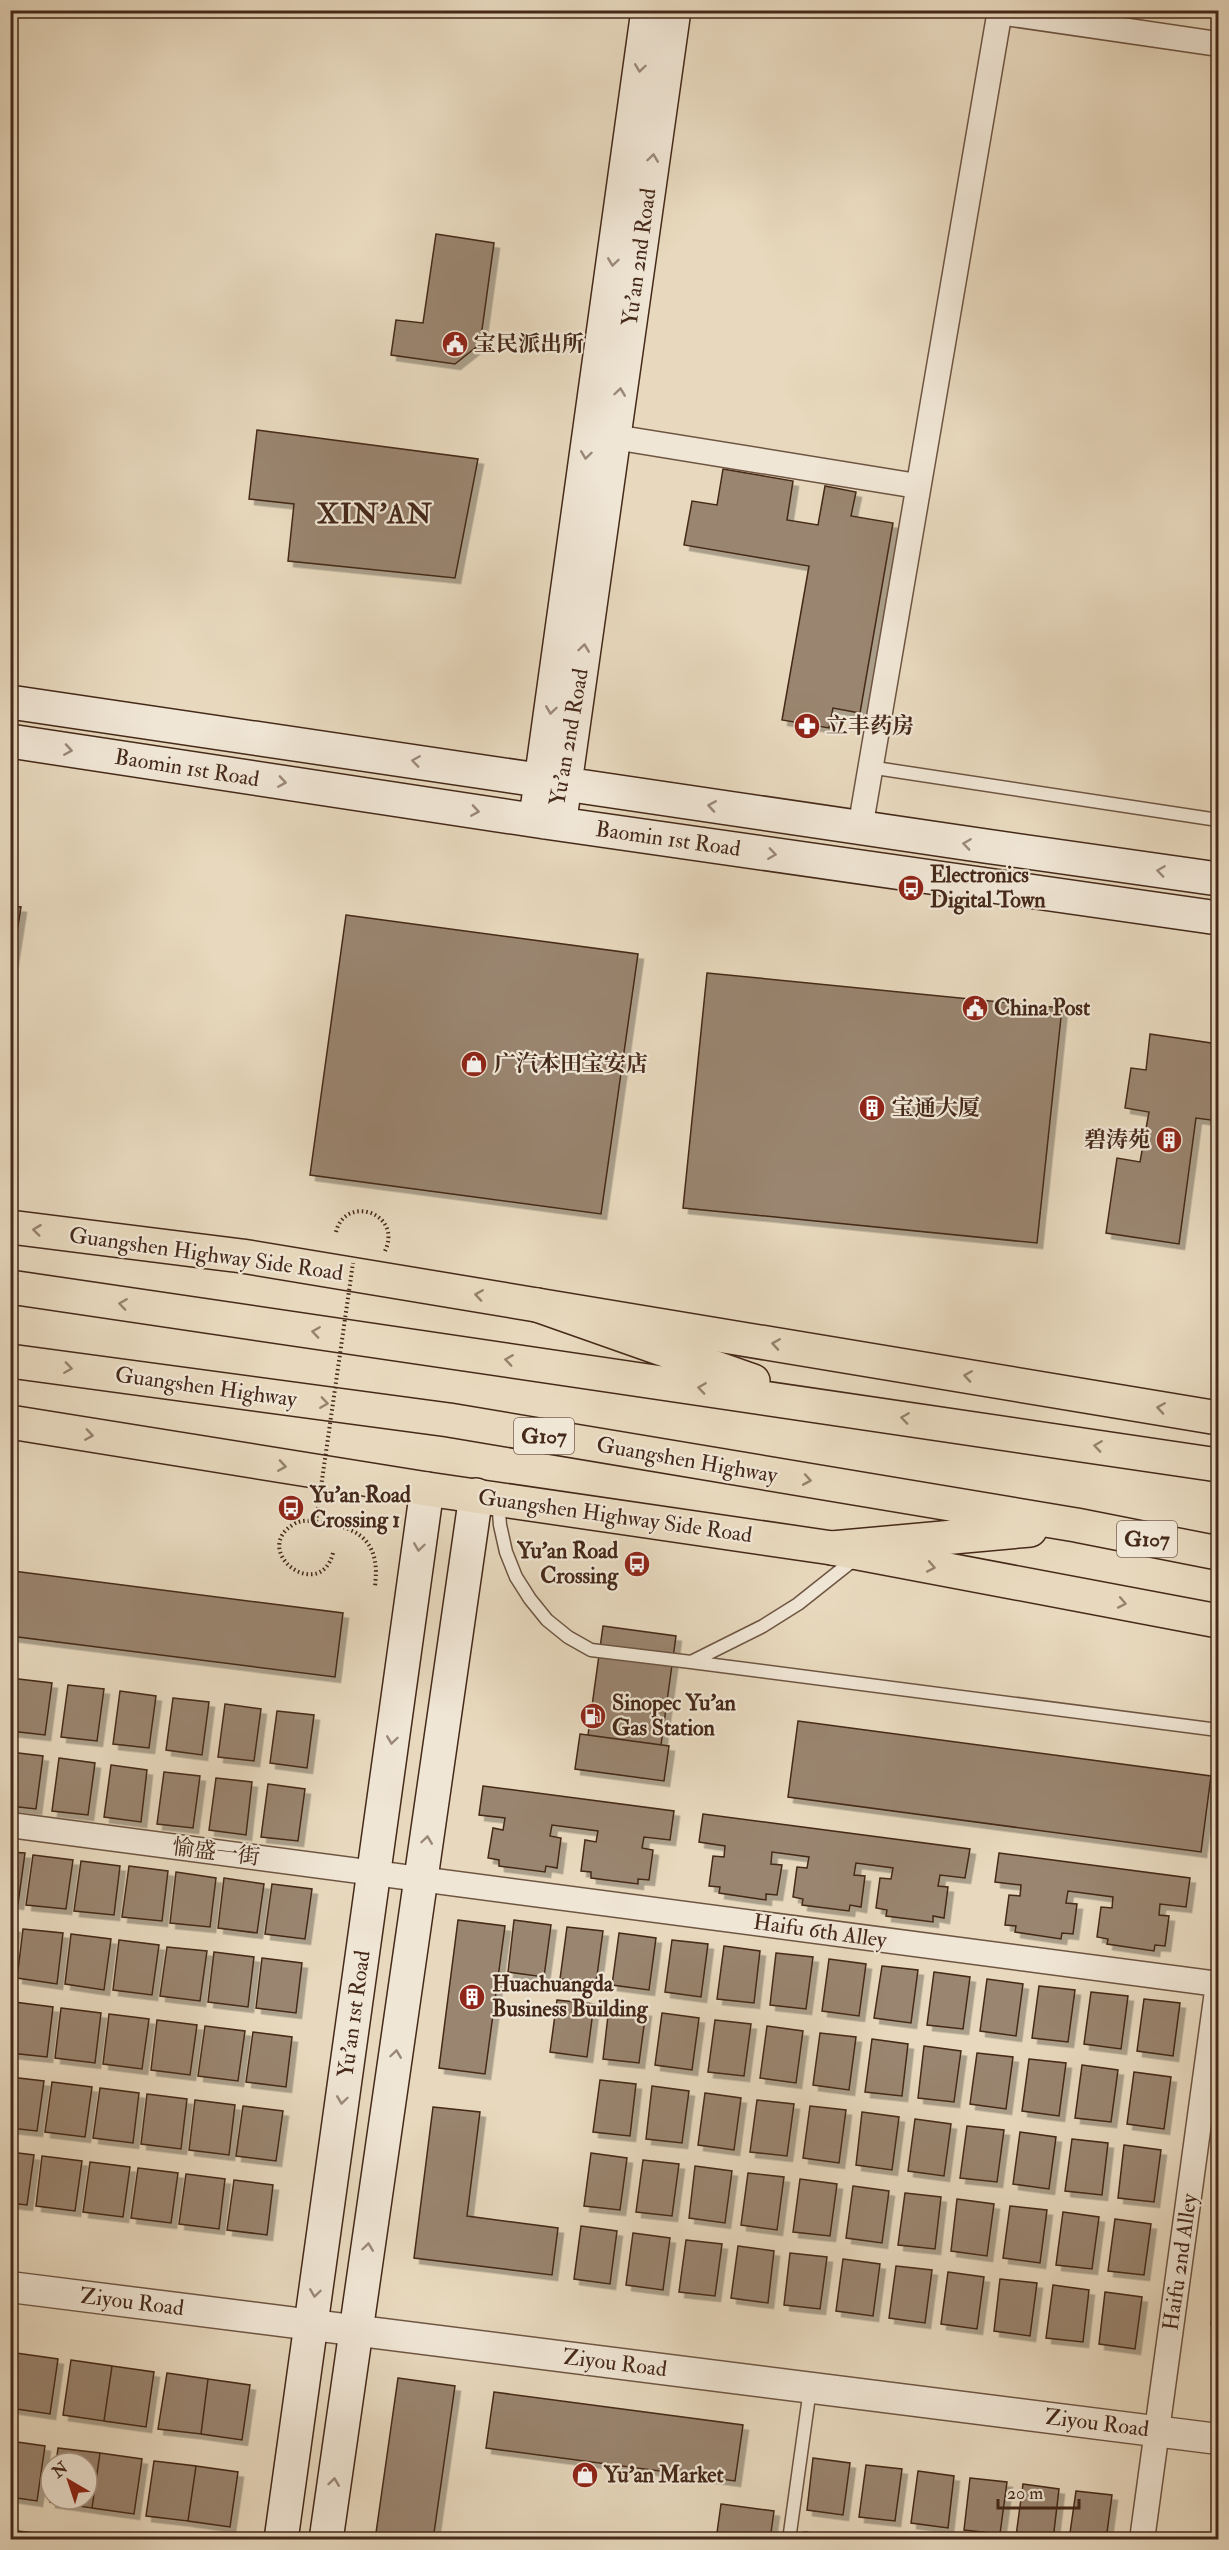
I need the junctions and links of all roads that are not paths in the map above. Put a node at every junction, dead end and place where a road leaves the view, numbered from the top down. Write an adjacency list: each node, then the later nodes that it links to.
1 (648, 10): 10 (main road, Yu'an 2nd Road, one-way to 10)
2 (674, 10): 5 (main road, Yu'an 2nd Road, one-way to 2)
3 (999, 11): 4 (street); 6 (street)
4 (1218, 45)
5 (614, 437): 6 (street); 10 (main road, Yu'an 2nd Road, one-way to 5)
6 (917, 486): 9 (street)
7 (10, 702): 10 (main road, Baomin 1st Road, one-way to 7)
8 (10, 741): 12 (main road, Baomin 1st Road, one-way to 12)
9 (869, 767): 11 (lane); 13 (street)
10 (553, 781): 12 (main road, Yu'an 2nd Road); 13 (main road, Baomin 1st Road, one-way to 10)
11 (1218, 820)
12 (545, 822): 15 (main road, Baomin 1st Road, one-way to 15)
13 (860, 829): 14 (main road, Baomin 1st Road, one-way to 13)
14 (1218, 879)
15 (1218, 918)
16 (10, 1227): 18 (main road, Guangshen Highway Side Road, one-way to 16)
17 (10, 1287): 20 (main road, one-way to 17)
18 (537, 1305): 20 (main road); 21 (main road, Guangshen Highway Side Road, one-way to 18)
19 (10, 1360): 26 (main road, Guangshen Highway / G107, one-way to 26)
20 (822, 1406): 23 (main road, one-way to 20)
21 (1218, 1418)
22 (10, 1422): 24 (main road, Guangshen Highway Side Road, one-way to 24)
23 (1218, 1464)
24 (427, 1489): 25 (main road, Guangshen Highway Side Road); 33 (main road, Yu’an 1st Road, one-way to 33)
25 (487, 1497): 27 (main road, Guangshen Highway Side Road); 30 (lane); 34 (main road, Yu’an 1st Road, one-way to 25)
26 (1076, 1526): 27 (main road); 28 (main road, Guangshen Highway / G107)
27 (846, 1551): 29 (main road, Guangshen Highway Side Road, one-way to 29); 30 (lane)
28 (1218, 1553)
29 (1218, 1621)
30 (691, 1662): 31 (lane)
31 (1218, 1730)
32 (10, 1825): 33 (street, 愉盛一街)
33 (374, 1872): 34 (street, 愉盛一街); 37 (main road, Yu’an 1st Road, one-way to 37)
34 (421, 1878): 35 (street, Haifu 6th Alley); 38 (main road, Yu’an 1st Road, one-way to 34)
35 (1218, 1984): 40 (street, Haifu 2nd Alley)
36 (10, 2287): 37 (street, Ziyou Road)
37 (311, 2325): 38 (street, Ziyou Road); 42 (main road, Yu’an 1st Road)
38 (356, 2330): 39 (street, Ziyou Road); 43 (main road, Yu’an 1st Road, one-way to 38)
39 (810, 2387): 40 (street, Ziyou Road); 44 (lane)
40 (1157, 2431): 41 (street, Ziyou Road); 45 (street, Haifu 2nd Alley)
41 (1218, 2439)
42 (281, 2540)
43 (326, 2540)
44 (789, 2540)
45 (1142, 2540)

